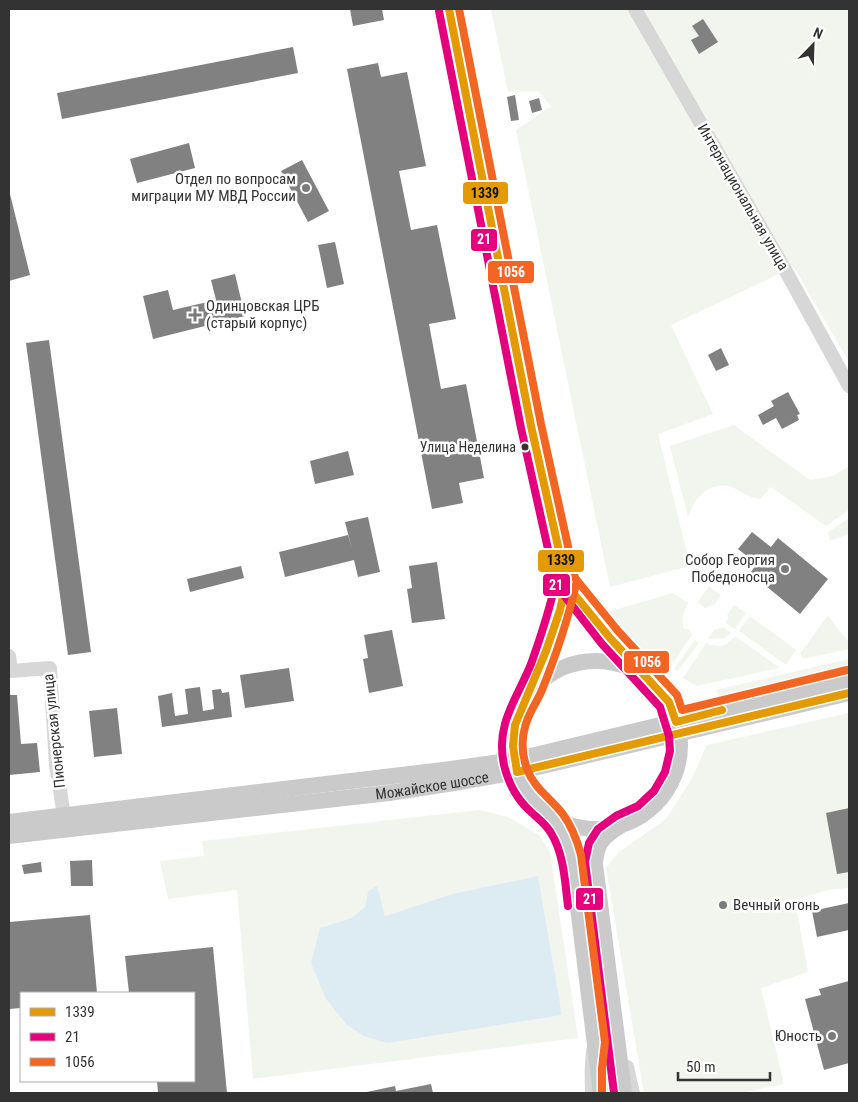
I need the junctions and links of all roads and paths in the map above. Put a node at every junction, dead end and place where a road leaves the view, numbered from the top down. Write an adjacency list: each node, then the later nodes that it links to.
1 (449, 9): 4 (street)
2 (635, 9): 3 (street, Интернациональная улица)
3 (849, 386)
4 (566, 582): 7 (street); 8 (street)
5 (9, 656): 13 (street, Пионерская улица)
6 (849, 680): 10 (main road, Можайское шоссе)
7 (651, 681): 8 (main road); 10 (main road)
8 (530, 693): 11 (main road)
9 (849, 694): 10 (main road, Можайское шоссе)
10 (678, 728): 11 (main road, Можайское шоссе); 15 (main road)
11 (516, 766): 12 (main road); 13 (main road, Можайское шоссе); 16 (main road, Можайское шоссе)
12 (549, 814): 15 (main road); 18 (main road)
13 (64, 816): 14 (main road, Можайское шоссе)
14 (9, 822)
15 (621, 825): 17 (main road)
16 (9, 836)
17 (608, 967): 18 (street); 19 (main road); 22 (street)
18 (586, 970): 21 (main road)
19 (614, 1012): 20 (main road); 22 (street)
20 (618, 1041): 21 (street); 22 (main road)
21 (595, 1043): 23 (street); 24 (main road)
22 (629, 1089)
23 (592, 1093)
24 (601, 1093)

